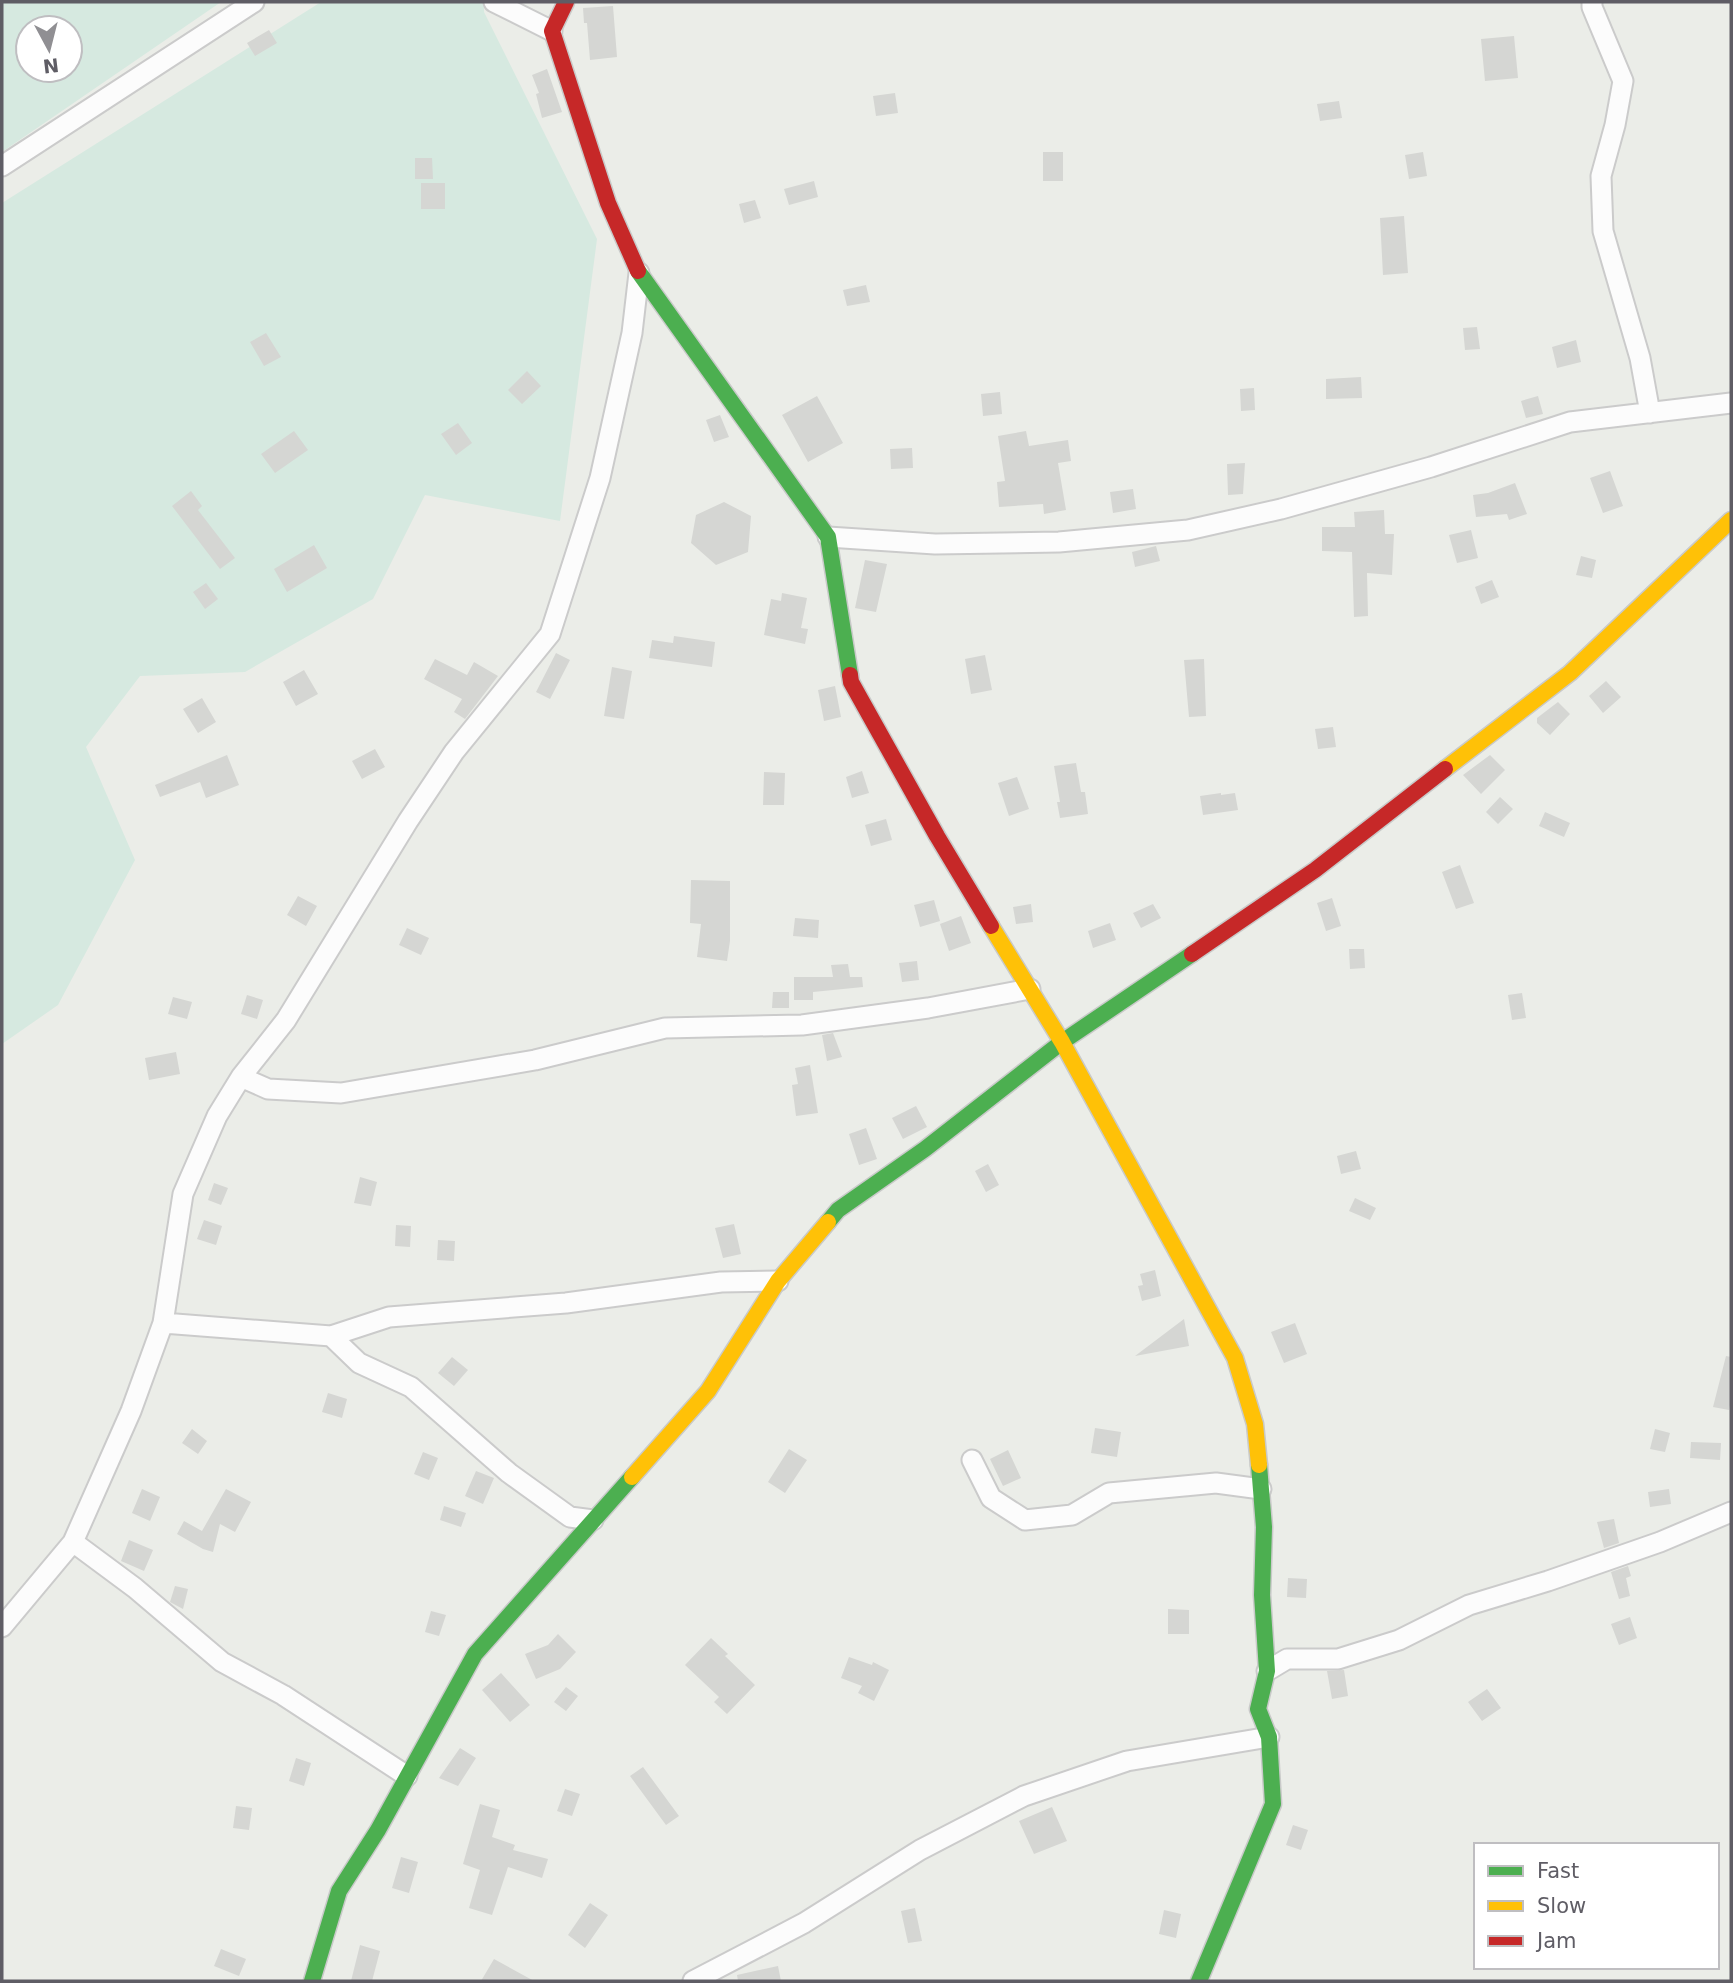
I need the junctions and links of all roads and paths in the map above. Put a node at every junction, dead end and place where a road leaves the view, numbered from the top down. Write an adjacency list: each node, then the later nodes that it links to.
1 (254, 2): 6 (street)
2 (494, 2): 5 (street)
3 (566, 2): 5 (street)
4 (1592, 2): 9 (street)
5 (552, 32): 7 (street)
6 (2, 166)
7 (639, 273): 11 (street); 14 (street)
8 (1731, 403): 9 (street)
9 (1650, 414): 11 (street)
10 (1731, 520): 13 (street)
11 (828, 537): 12 (street)
12 (1030, 989): 13 (street); 14 (street)
13 (1062, 1042): 15 (street); 19 (street)
14 (241, 1077): 16 (street)
15 (778, 1281): 17 (street); 21 (street)
16 (163, 1323): 17 (street); 22 (street)
17 (331, 1336): 21 (street)
18 (972, 1460): 19 (street)
19 (1261, 1489): 24 (street)
20 (1731, 1512): 24 (street)
21 (593, 1520): 26 (street)
22 (73, 1542): 23 (street); 26 (street)
23 (2, 1627)
24 (1267, 1671): 25 (street)
25 (1269, 1737): 28 (street); 29 (street)
26 (407, 1776): 27 (street)
27 (312, 1981)
28 (693, 1981)
29 (1199, 1981)

